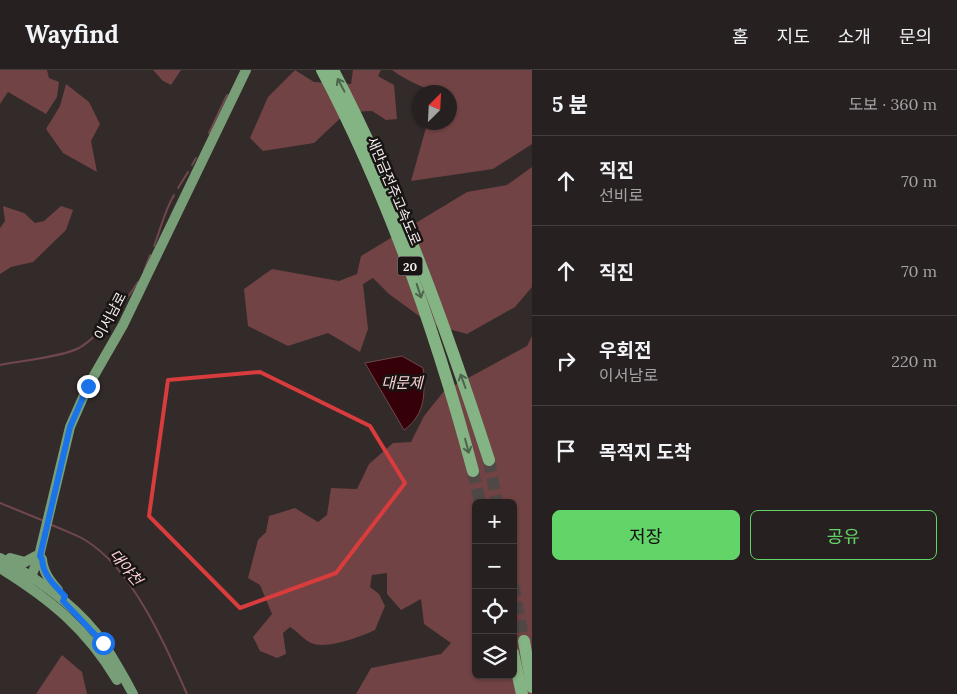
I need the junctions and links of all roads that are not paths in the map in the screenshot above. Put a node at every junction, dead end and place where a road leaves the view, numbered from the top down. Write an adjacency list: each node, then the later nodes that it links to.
1 (246, 70): 6 (main road, 이서남로)
2 (322, 70): 5 (highway, 새만금전주고속도로 / 20, one-way to 5)
3 (333, 70): 4 (highway, 새만금전주고속도로 / 20, one-way to 3)
4 (489, 460)
5 (473, 471)
6 (40, 556): 7 (main road); 8 (main road, 이서남로); 9 (main road)
7 (2, 562): 8 (main road)
8 (30, 581): 9 (main road); 13 (main road)
9 (63, 601): 14 (main road)
10 (524, 641): 12 (highway)
11 (517, 671): 15 (highway)
12 (532, 687)
13 (125, 694)
14 (133, 694)
15 (522, 694)

